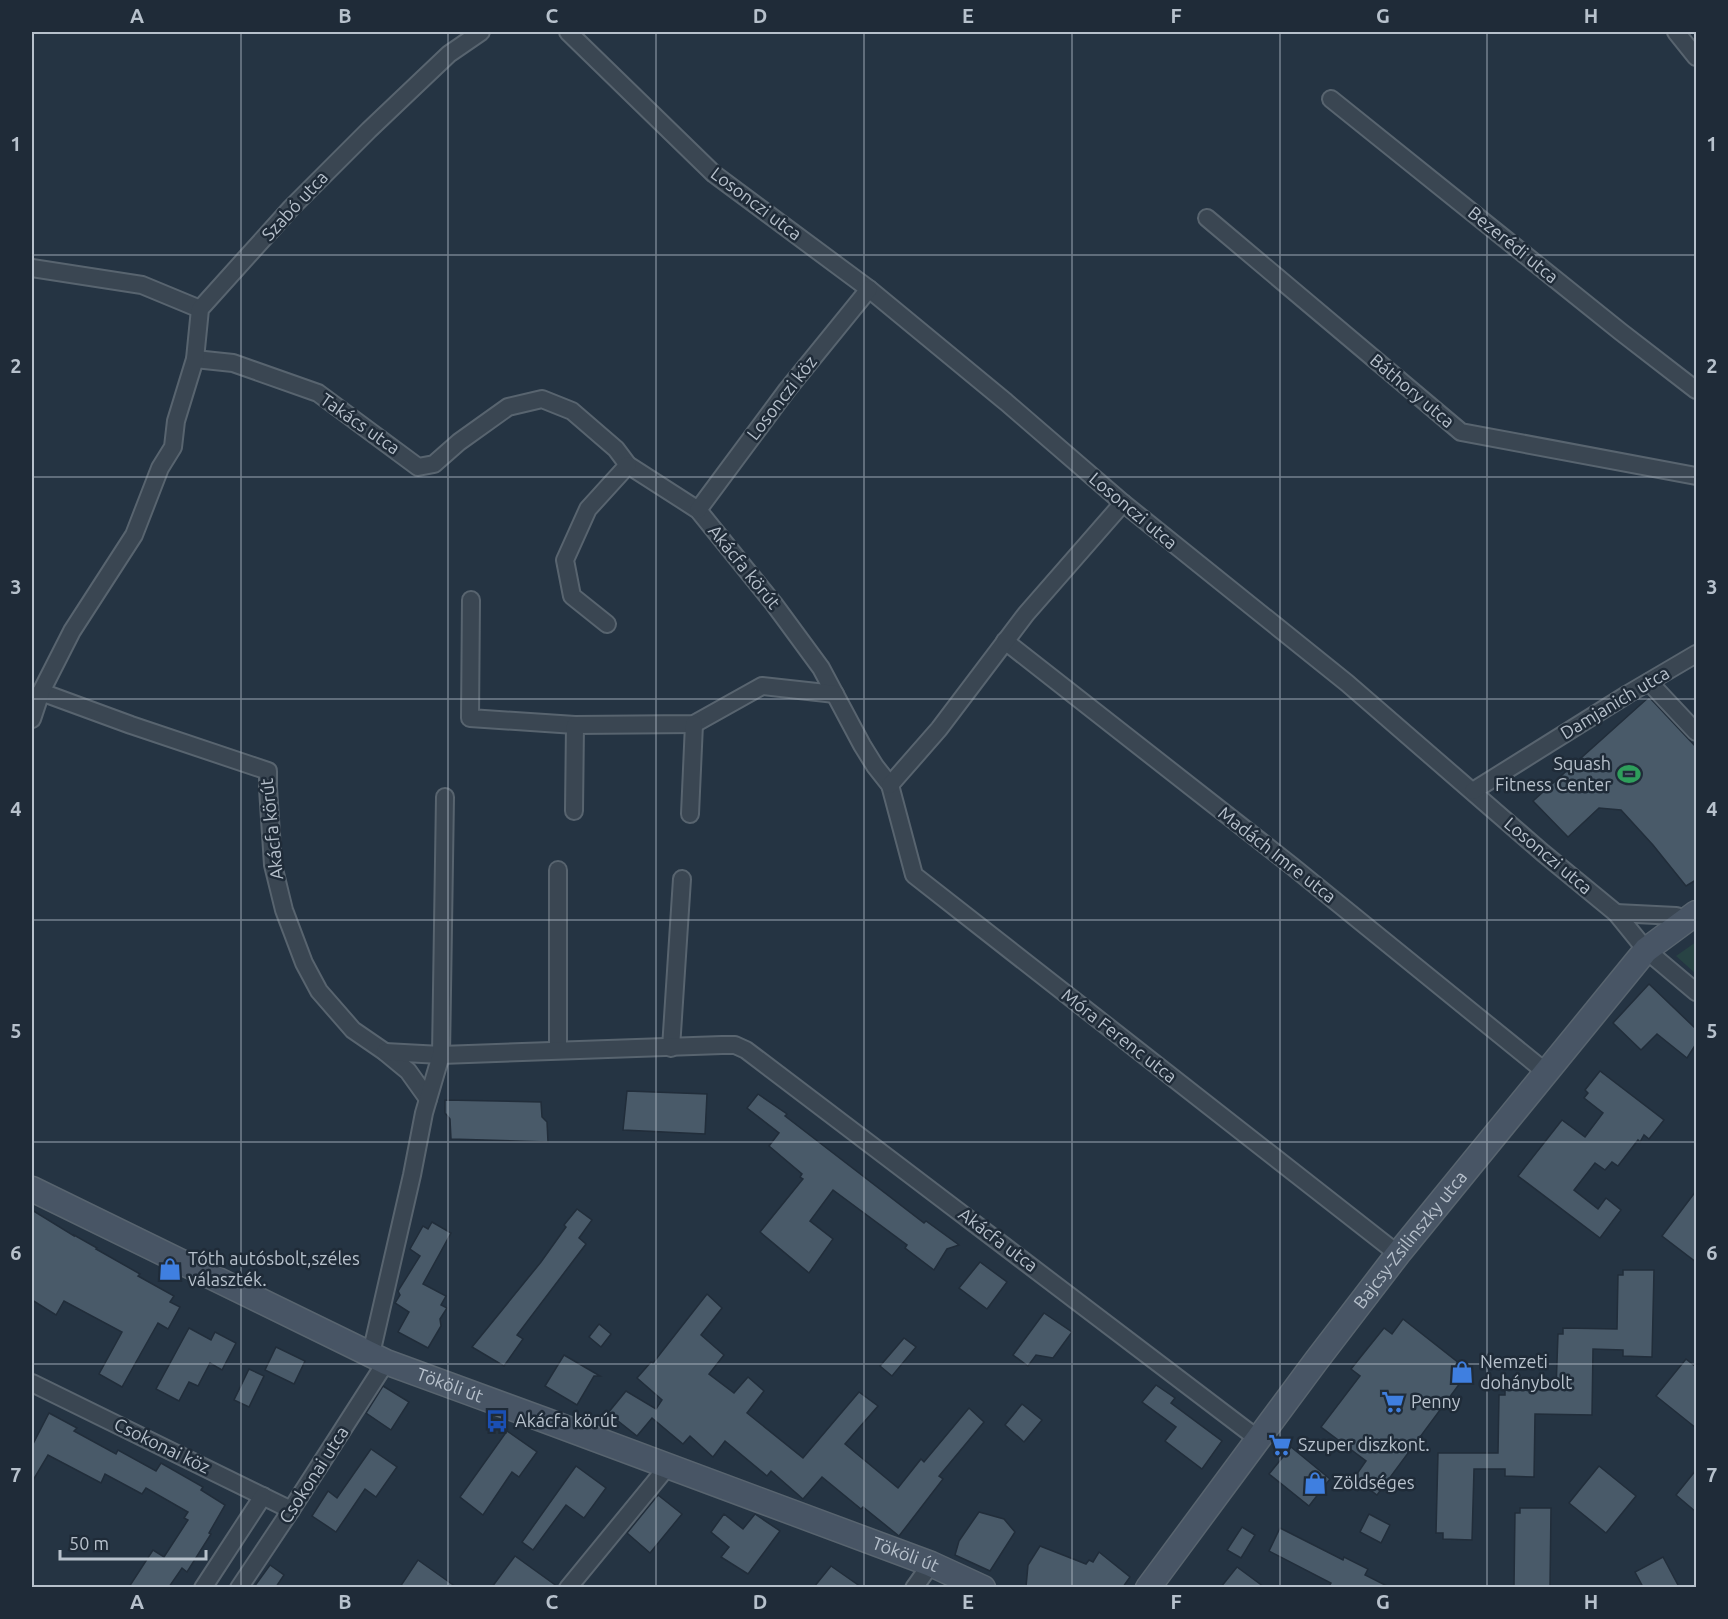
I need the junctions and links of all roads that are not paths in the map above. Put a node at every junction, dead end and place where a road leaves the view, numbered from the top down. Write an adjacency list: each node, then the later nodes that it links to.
1 (481, 32): 9 (street, Szabó utca)
2 (568, 32): 8 (street, Losonczi utca)
3 (1676, 32): 4 (street)
4 (1696, 57)
5 (1331, 99): 11 (street, Bezerédi utca)
6 (1207, 218): 14 (street, Báthory utca)
7 (32, 268): 9 (street)
8 (869, 289): 15 (street, Losonczi utca); 16 (street, Losonczi köz)
9 (200, 309): 10 (street)
10 (195, 359): 13 (street, Takács utca); 22 (street)
11 (1696, 390)
12 (628, 465): 13 (street, Akácfa körút); 16 (street, Akácfa körút); 18 (street)
13 (418, 467)
14 (1696, 476)
15 (1123, 503): 19 (street); 29 (street, Losonczi utca)
16 (698, 510): 23 (street, Akácfa körút)
17 (471, 600): 26 (street)
18 (607, 624)
19 (1005, 642): 28 (street); 43 (street, Madách Imre utca)
20 (1696, 654): 21 (street, Damjanich utca)
21 (1649, 682): 27 (street); 29 (street, Damjanich utca)
22 (41, 692): 24 (street); 41 (street, Akácfa körút)
23 (835, 694): 25 (street); 28 (street, Akácfa körút)
24 (32, 719)
25 (694, 724): 26 (street); 32 (street)
26 (575, 725): 31 (street)
27 (1696, 732)
28 (890, 785): 46 (street, Móra Ferenc utca)
29 (1473, 791): 35 (street, Losonczi utca)
30 (445, 797): 42 (street)
31 (574, 811)
32 (690, 813)
33 (558, 870): 40 (street)
34 (682, 879): 39 (street)
35 (1616, 913): 36 (street); 37 (street, Losonczi utca)
36 (1692, 916): 37 (street, Bajcsy-Zsilinszky utca)
37 (1646, 950): 38 (street, Losonczi utca); 43 (street, Bajcsy-Zsilinszky utca)
38 (1696, 992)
39 (671, 1048): 40 (street); 49 (street, Akácfa utca)
40 (558, 1050): 42 (street)
41 (385, 1052): 42 (street); 44 (street, Akácfa körút)
42 (441, 1055): 44 (street)
43 (1547, 1073): 46 (street, Bajcsy-Zsilinszky utca)
44 (428, 1099): 47 (street)
45 (32, 1189): 47 (street, Tököli út)
46 (1398, 1254): 49 (street, Bajcsy-Zsilinszky utca)
47 (378, 1358): 50 (street, Tököli út); 52 (street, Csokonai utca)
48 (32, 1383): 51 (street, Csokonai köz)
49 (1258, 1439): 59 (street, Bajcsy-Zsilinszky utca)
50 (668, 1466): 53 (street, Tököli út); 56 (street)
51 (263, 1496): 52 (street, Csokonai köz); 54 (street)
52 (291, 1510): 55 (street, Csokonai utca)
53 (931, 1564): 57 (street); 58 (street, Tököli út)
54 (203, 1587)
55 (239, 1587)
56 (568, 1587)
57 (914, 1587)
58 (983, 1587)
59 (1148, 1587)

